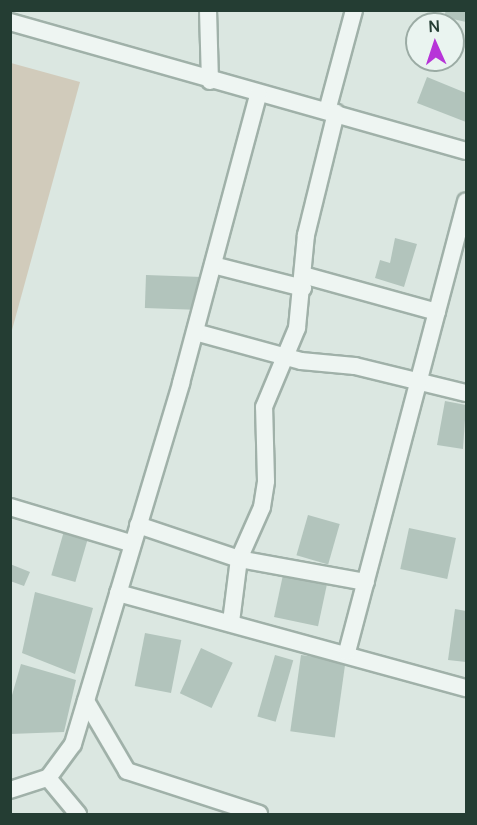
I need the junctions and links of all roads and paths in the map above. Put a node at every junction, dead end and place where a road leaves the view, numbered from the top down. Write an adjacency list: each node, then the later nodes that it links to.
1 (208, 10): 4 (street)
2 (349, 12): 6 (street)
3 (10, 22): 4 (street)
4 (210, 81): 5 (street)
5 (258, 95): 6 (street); 9 (street)
6 (331, 112): 7 (street); 10 (street)
7 (466, 151)
8 (466, 201): 11 (street)
9 (213, 265): 10 (street); 12 (street)
10 (303, 281): 11 (street); 13 (street)
11 (437, 312): 14 (street)
12 (195, 332): 13 (street); 17 (street)
13 (288, 357): 14 (street); 19 (street)
14 (419, 381): 15 (street); 20 (street)
15 (466, 393)
16 (10, 507): 18 (street)
17 (138, 525): 18 (street); 19 (street)
18 (133, 544): 21 (street)
19 (239, 559): 20 (street); 22 (street)
20 (366, 582): 23 (street)
21 (118, 593): 22 (street); 25 (street)
22 (231, 622): 23 (street)
23 (347, 652): 24 (street)
24 (466, 688)
25 (86, 701): 26 (street); 29 (street)
26 (48, 778): 27 (street); 28 (street)
27 (10, 790)
28 (78, 814)
29 (259, 814)

